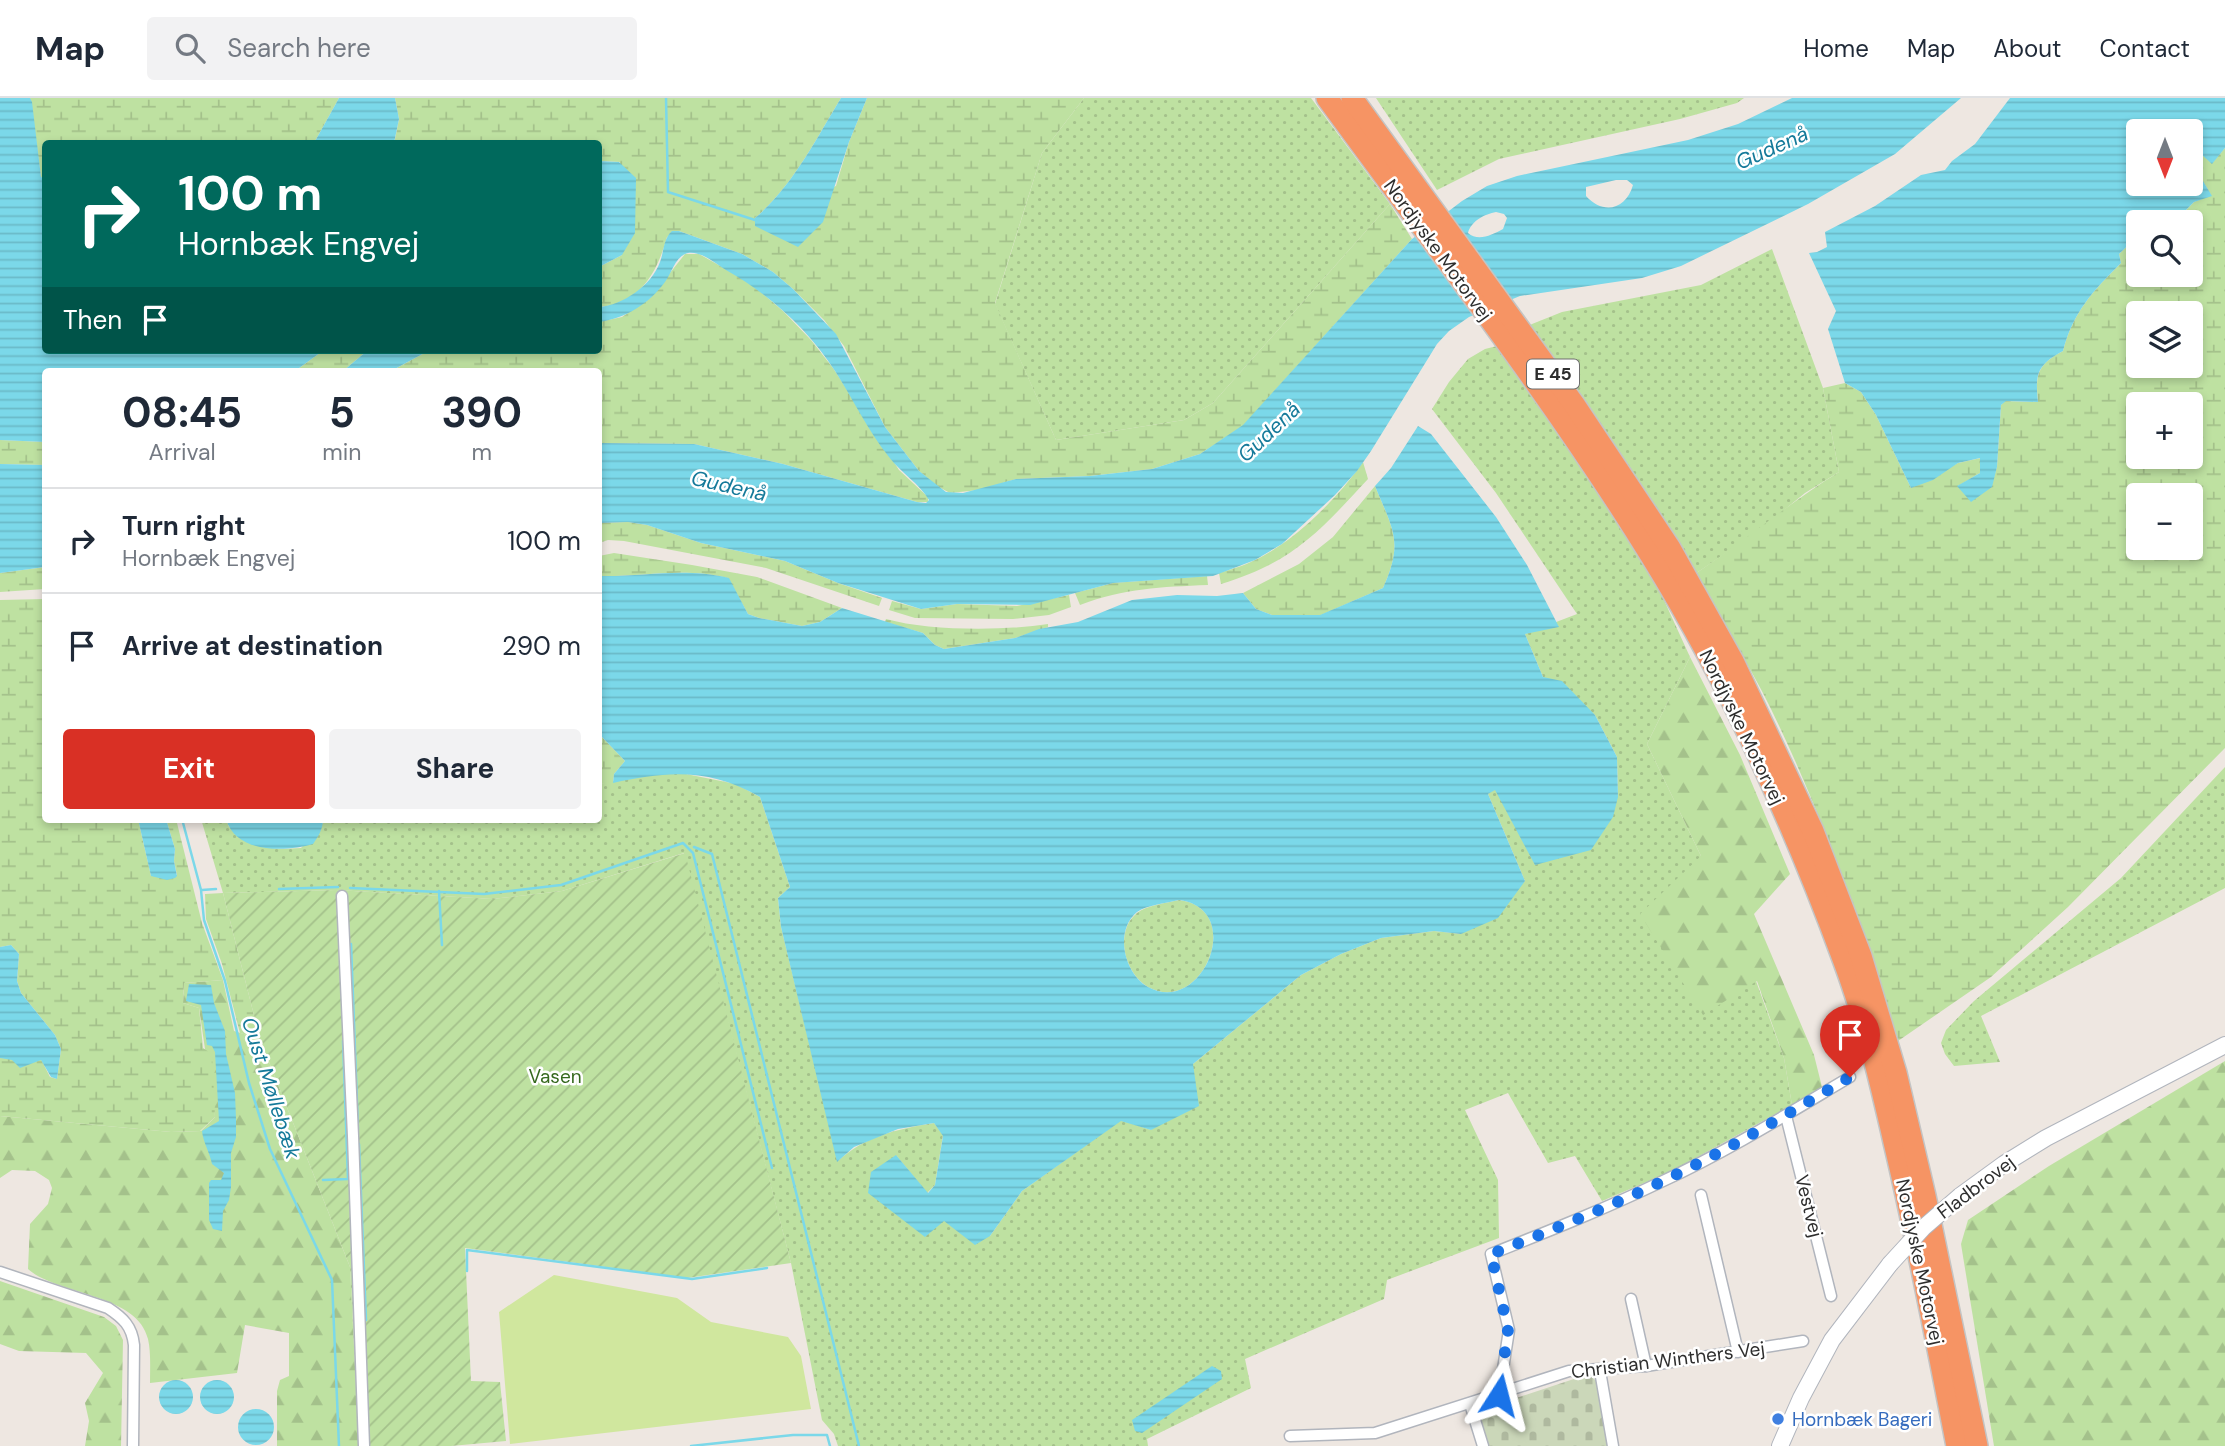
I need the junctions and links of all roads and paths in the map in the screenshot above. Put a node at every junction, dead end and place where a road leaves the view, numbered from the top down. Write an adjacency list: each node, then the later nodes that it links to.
1 (1327, 98): 3 (highway, Nordjyske Motorvej / E 45)
2 (1352, 98): 3 (highway, Nordjyske Motorvej / E 45)
3 (1385, 160): 4 (highway, Nordjyske Motorvej / E 45)
4 (1692, 607): 27 (highway, Nordjyske Motorvej / E 45); 28 (highway, Nordjyske Motorvej / E 45)
5 (342, 896): 22 (street)
6 (2225, 1045): 26 (main road, Fladbrovej, bridge)
7 (1850, 1077): 8 (street)
8 (1786, 1116): 11 (street, Vestvej); 17 (street)
9 (1700, 1195): 14 (street)
10 (0, 1272): 21 (street)
11 (1831, 1296)
12 (1631, 1299): 15 (street)
13 (1803, 1341): 14 (street, Christian Winthers Vej)
14 (1738, 1352): 15 (street, Christian Winthers Vej)
15 (1646, 1366): 16 (street, Christian Winthers Vej)
16 (1600, 1371): 17 (street, Christian Winthers Vej); 25 (street)
17 (1499, 1395): 18 (street, Christian Winthers Vej)
18 (1470, 1404): 19 (street, Christian Winthers Vej); 24 (street)
19 (1375, 1433): 20 (street, Christian Winthers Vej); 23 (street)
20 (1290, 1436)
21 (133, 1446)
22 (363, 1446)
23 (1377, 1446)
24 (1483, 1446)
25 (1613, 1446)
26 (1780, 1446)
27 (1957, 1446)
28 (1977, 1446)

